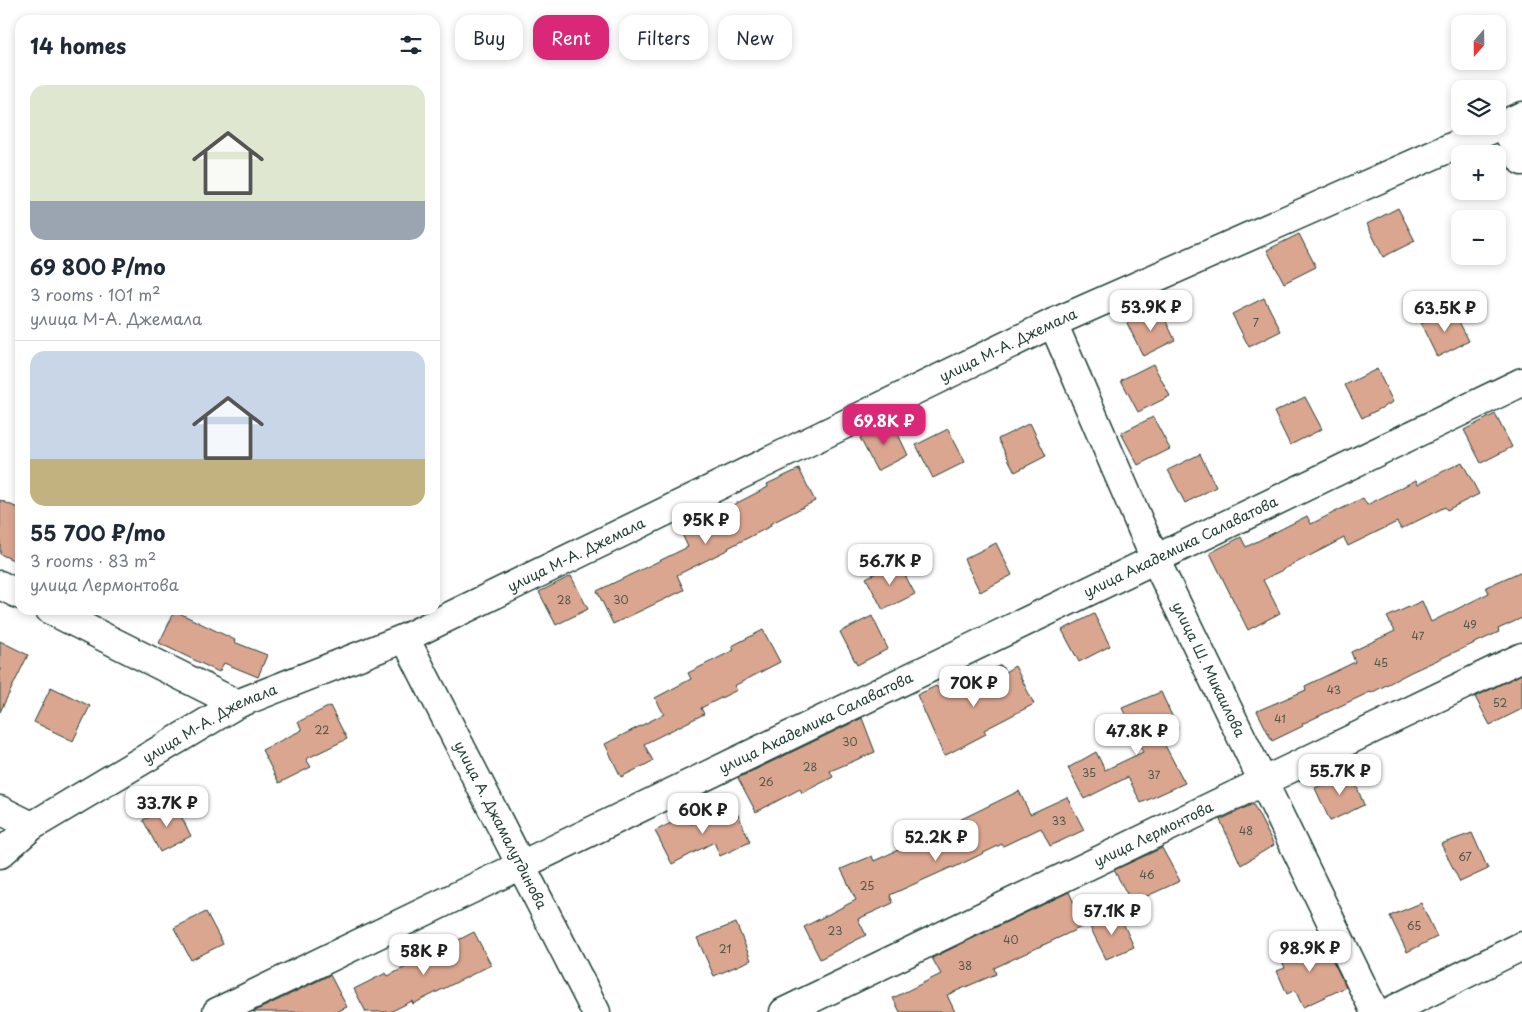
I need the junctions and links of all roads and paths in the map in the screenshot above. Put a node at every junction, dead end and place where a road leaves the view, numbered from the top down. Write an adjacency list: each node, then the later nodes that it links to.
1 (1513, 120): 2 (street); 3 (street, улица М-А. Джемала)
2 (1522, 161)
3 (1053, 323): 5 (street, улица Ш. Микаилова); 9 (street, улица М-А. Джемала)
4 (1522, 382): 5 (street, улица Академика Салаватова)
5 (1155, 559): 12 (street, улица Ш. Микаилова); 16 (street, улица Академика Салаватова)
6 (0, 585): 7 (street)
7 (15, 592)
8 (60, 615): 11 (street)
9 (405, 638): 11 (street, улица М-А. Джемала); 16 (street, улица А. Джамалутдинова)
10 (1522, 657): 12 (street, улица Лермонтова)
11 (237, 704): 14 (street, улица М-А. Джемала)
12 (1263, 782): 20 (street, улица Лермонтова); 21 (street, улица Ш. Микаилова)
13 (0, 810): 14 (street)
14 (32, 826): 15 (street, улица М-А. Джемала)
15 (0, 854)
16 (521, 865): 18 (street, улица Академика Салаватова); 19 (street, улица А. Джамалутдинова)
17 (1522, 946): 22 (street)
18 (217, 1012)
19 (596, 1012)
20 (784, 1012)
21 (1375, 1012)
22 (1389, 1012)

